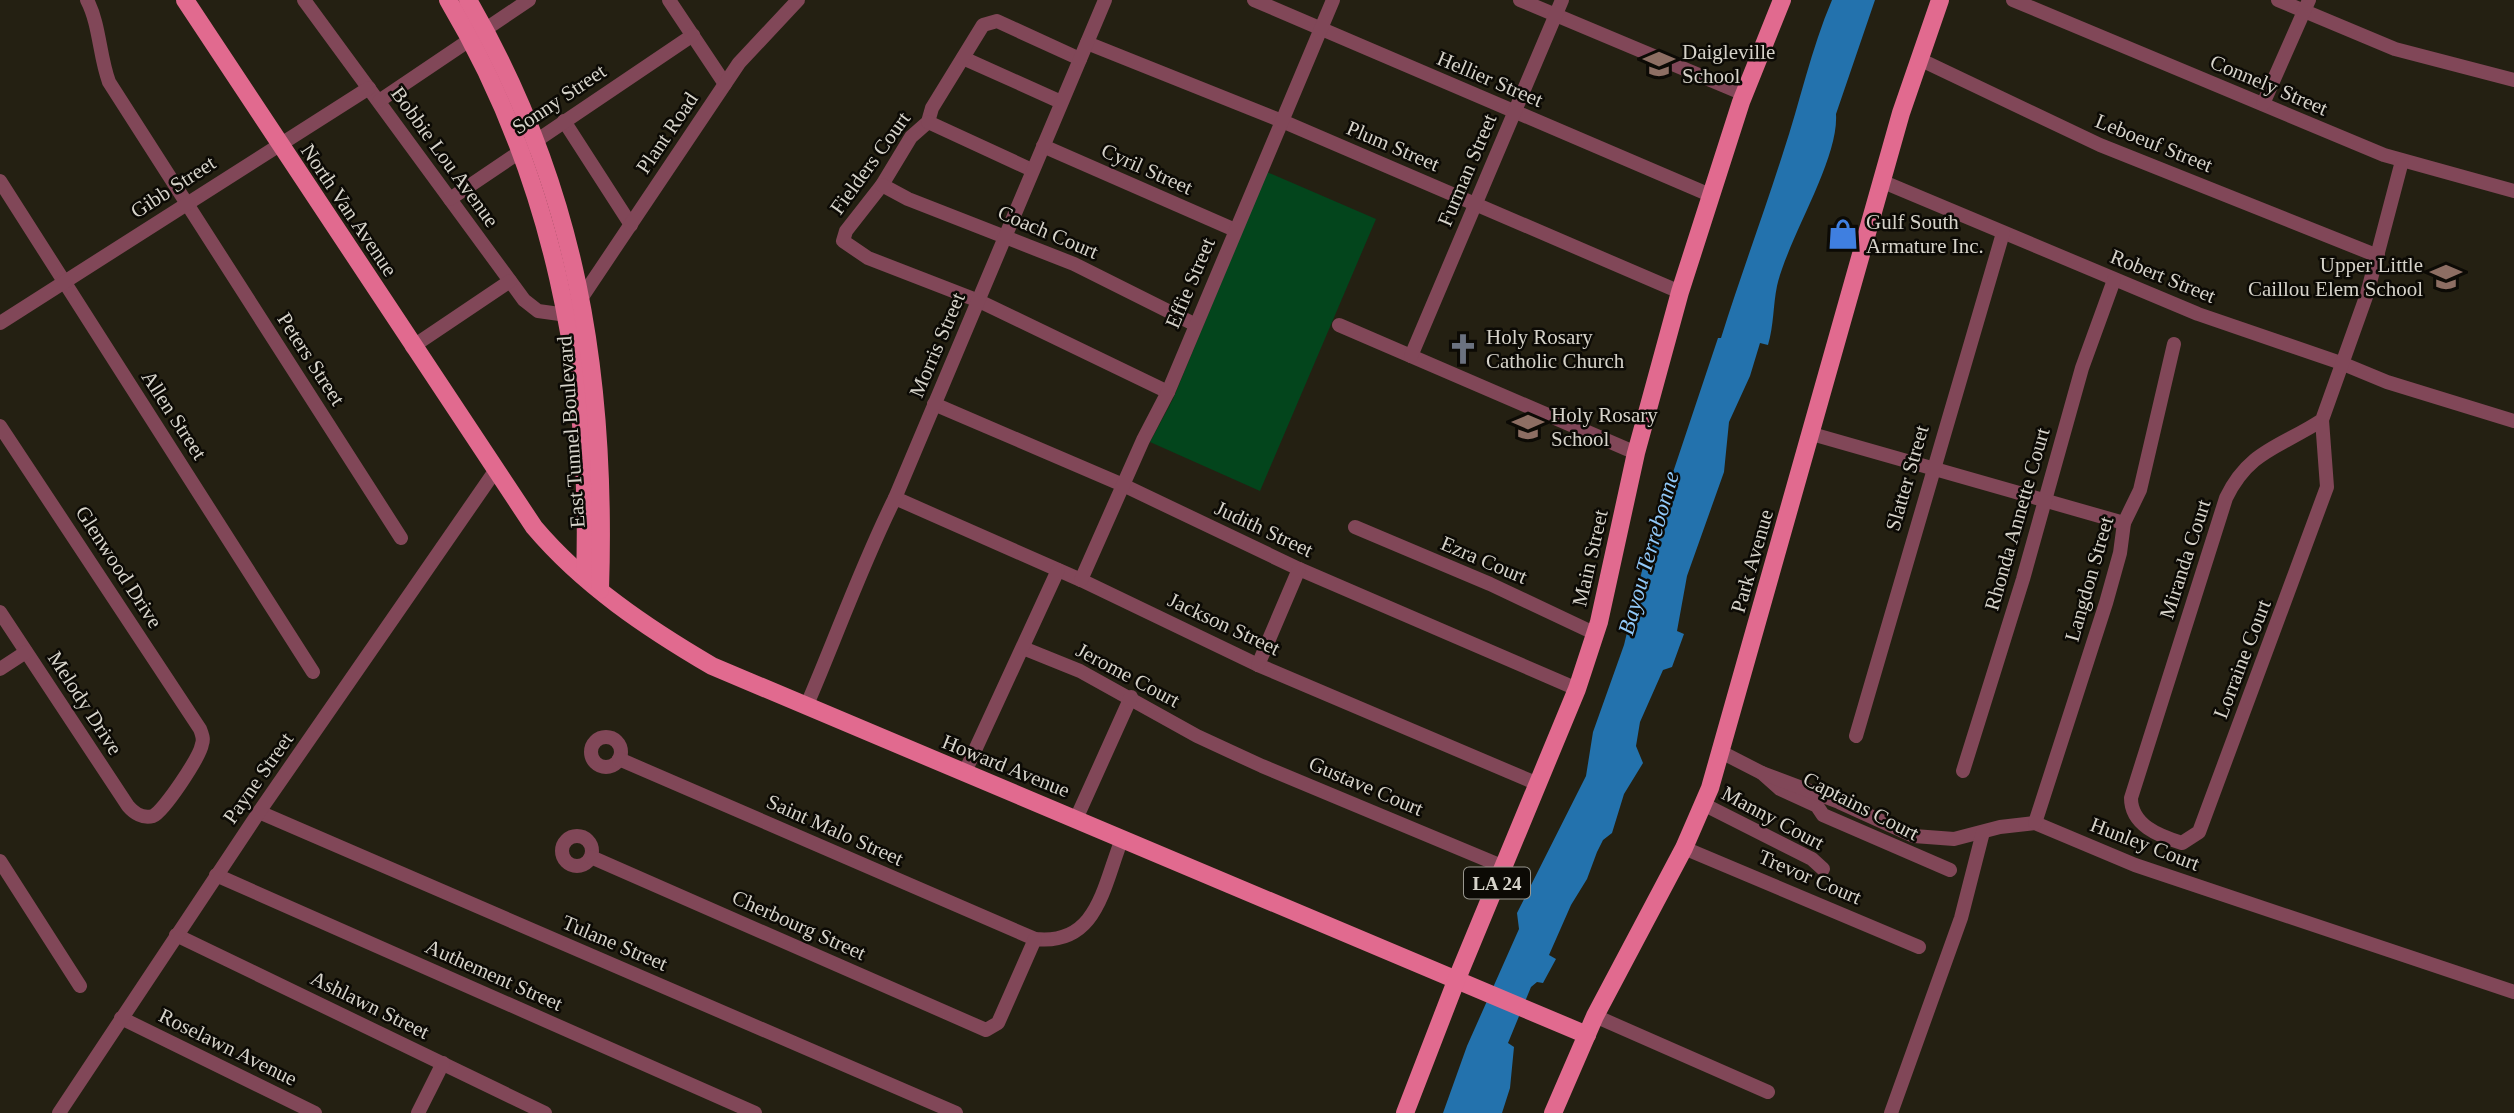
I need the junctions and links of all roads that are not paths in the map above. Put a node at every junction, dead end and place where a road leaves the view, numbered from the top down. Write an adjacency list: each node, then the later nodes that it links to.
1 (86, 0): 50 (street, Peters Street)
2 (185, 0): 39 (main road, North Van Avenue)
3 (448, 0): 21 (main road, East Tunnel Boulevard)
4 (468, 0): 21 (main road, East Tunnel Boulevard)
5 (529, 0): 21 (street)
6 (669, 0): 22 (street)
7 (797, 0): 28 (street, Plant Road)
8 (1105, 0): 23 (street, Morris Street)
9 (1254, 0): 20 (street, Hellier Street)
10 (1334, 0): 20 (street, Effie Street)
11 (1520, 0): 19 (street)
12 (1562, 0): 19 (street, Furman Street)
13 (1782, 0): 30 (main road, Main Street / LA 24)
14 (1940, 0): 26 (main road, Park Avenue)
15 (2013, 0): 33 (street, Connely Street)
16 (2278, 0): 18 (street)
17 (308, 1): 29 (street, Bobbie Lou Avenue)
18 (2307, 6): 27 (street); 33 (street)
19 (1556, 15): 30 (street); 34 (street, Furman Street)
20 (1321, 29): 34 (street, Hellier Street); 36 (street, Effie Street)
21 (477, 34): 31 (street); 38 (main road, East Tunnel Boulevard); 41 (main road, East Tunnel Boulevard)
22 (692, 35): 28 (street); 35 (street, Sonny Street)
23 (1087, 43): 25 (street, Morris Street); 36 (street, Plum Street)
24 (963, 58): 25 (street, Fielders Court); 32 (street); 37 (street, Fielders Court)
25 (1080, 59): 32 (street, Morris Street)
26 (1919, 59): 45 (main road, Park Avenue); 56 (street, Leboeuf Street)
27 (2514, 80)
28 (725, 84): 52 (street, Plant Road)
29 (369, 88): 31 (street, Bobbie Lou Avenue); 39 (street, Gibb Street)
30 (1744, 94): 48 (main road, Main Street / LA 24)
31 (379, 101): 49 (street, Bobbie Lou Avenue)
32 (1061, 103): 40 (street, Morris Street)
33 (2263, 104): 42 (street, Connely Street)
34 (1514, 112): 48 (street, Hellier Street); 51 (street, Furman Street)
35 (564, 121): 38 (street, Sonny Street); 52 (street)
36 (1282, 121): 51 (street, Plum Street); 53 (street, Effie Street)
37 (928, 122): 43 (street); 46 (street, Fielders Court)
38 (536, 141): 41 (street, Sonny Street); 61 (main road, East Tunnel Boulevard)
39 (278, 145): 50 (street, Gibb Street); 68 (main road, North Van Avenue)
40 (1042, 146): 43 (street, Morris Street); 53 (street, Cyril Street)
41 (520, 150): 49 (street, Sonny Street); 63 (main road, East Tunnel Boulevard)
42 (2402, 160): 47 (street, Connely Street); 56 (street)
43 (1032, 170): 55 (street, Morris Street)
44 (0, 181): 59 (street, Allen Street)
45 (1881, 181): 54 (street, Robert Street); 76 (main road, Park Avenue)
46 (882, 185): 55 (street, Coach Court); 62 (street, Fielders Court)
47 (2514, 191)
48 (1710, 195): 60 (main road, Main Street / LA 24)
49 (450, 199): 58 (street, Bobbie Lou Avenue)
50 (186, 204): 59 (street, Gibb Street); 86 (street, Peters Street)
51 (1475, 205): 60 (street, Plum Street); 69 (street, Furman Street)
52 (631, 225): 61 (street, Plant Road)
53 (1235, 230): 65 (street, Effie Street)
54 (2003, 233): 57 (street, Robert Street); 79 (street, Slatter Street)
55 (1006, 236): 62 (street, Morris Street); 65 (street, Coach Court)
56 (2378, 256): 70 (street)
57 (2114, 280): 70 (street, Robert Street); 83 (street, Rhonda Annette Court)
58 (510, 281): 63 (street, Bobbie Lou Avenue); 68 (street)
59 (64, 282): 64 (street, Gibb Street); 98 (street, Allen Street)
60 (1680, 292): 78 (main road, Main Street / LA 24)
61 (582, 297): 91 (main road, East Tunnel Boulevard)
62 (979, 301): 71 (street, Fielders Court); 72 (street, Morris Street)
63 (567, 315): 89 (main road, East Tunnel Boulevard)
64 (0, 323)
65 (1194, 324): 71 (street, Effie Street)
66 (1339, 325): 69 (street)
67 (2174, 344): 84 (street, Langdon Street)
68 (412, 347): 77 (main road, North Van Avenue)
69 (1411, 356): 78 (street)
70 (2341, 363): 73 (street); 74 (street, Robert Street)
71 (1168, 392): 81 (street, Effie Street)
72 (934, 404): 81 (street, Judith Street); 82 (street, Morris Street)
73 (2322, 420): 111 (street, Miranda Court); 111 (street, Lorraine Court)
74 (2514, 421)
75 (0, 425): 113 (street, Glenwood Drive)
76 (1812, 434): 79 (street); 104 (main road, Park Avenue)
77 (477, 443): 80 (main road, Howard Avenue)
78 (1636, 453): 93 (main road, Main Street / LA 24)
79 (1931, 470): 83 (street); 102 (street, Slatter Street)
80 (495, 471): 89 (main road, Howard Avenue); 112 (street, Payne Street)
81 (1123, 485): 87 (street, Judith Street); 90 (street, Effie Street)
82 (895, 498): 88 (street, Jackson Street); 101 (street, Morris Street)
83 (2045, 501): 84 (street); 106 (street, Rhonda Annette Court)
84 (2124, 523): 115 (street, Langdon Street)
85 (1355, 527): 93 (street, Ezra Court)
86 (401, 538)
87 (1299, 569): 96 (street); 99 (street, Judith Street)
88 (1058, 570): 90 (street, Jackson Street); 94 (street)
89 (585, 577): 91 (main road, Howard Avenue)
90 (1080, 580): 96 (street, Jackson Street)
91 (600, 590): 101 (main road, Howard Avenue)
92 (0, 612): 95 (street, Melody Drive)
93 (1596, 634): 99 (main road, Main Street / LA 24)
94 (1023, 648): 100 (street, Jerome Court); 108 (street)
95 (26, 652): 97 (street); 113 (street, Melody Drive)
96 (1258, 664): 109 (street, Jackson Street)
97 (0, 669)
98 (313, 672)
99 (1577, 689): 109 (main road, Main Street / LA 24)
100 (1131, 697): 103 (street, Jerome Court); 114 (street)
101 (806, 707): 108 (main road, Howard Avenue)
102 (1856, 736)
103 (1212, 743): 121 (street, Gustave Court)
104 (1721, 752): 107 (street, Captains Court); 110 (main road, Park Avenue)
105 (619, 759): 126 (street, Saint Malo Street)
106 (1963, 771)
107 (1762, 773): 116 (street); 123 (street, Captains Court)
108 (964, 774): 114 (main road, Howard Avenue)
109 (1538, 784): 121 (main road, Main Street / LA 24)
110 (1703, 804): 118 (main road, Park Avenue); 122 (street, Manny Court)
111 (2131, 811)
112 (259, 812): 124 (street, Payne Street); 141 (street, Tulane Street)
113 (139, 814)
114 (1076, 819): 117 (main road, Howard Avenue)
115 (2035, 823): 116 (street); 130 (street, Hunley Court)
116 (1983, 832): 144 (street)
117 (1122, 838): 126 (street); 128 (main road, Howard Avenue)
118 (1684, 848): 127 (street, Trevor Court); 131 (main road, Park Avenue)
119 (591, 857): 126 (street, Cherbourg Street)
120 (0, 861): 129 (street)
121 (1504, 867): 128 (main road, Main Street / LA 24)
122 (1823, 869)
123 (1950, 870)
124 (216, 875): 125 (street, Payne Street); 140 (street, Authement Street)
125 (176, 935): 132 (street, Payne Street); 134 (street, Ashlawn Street)
126 (1035, 939)
127 (1919, 947)
128 (1455, 981): 133 (main road, Howard Avenue); 142 (main road, Main Street / LA 24)
129 (80, 986)
130 (2514, 992)
131 (1595, 1016): 133 (main road, Park Avenue); 135 (street)
132 (121, 1018): 136 (street, Payne Street); 137 (street, Roselawn Avenue)
133 (1587, 1035): 143 (main road, Park Avenue)
134 (443, 1063): 138 (street); 139 (street, Ashlawn Street)
135 (1768, 1092)
136 (59, 1113)
137 (315, 1113)
138 (418, 1113)
139 (545, 1113)
140 (755, 1113)
141 (956, 1113)
142 (1405, 1113)
143 (1553, 1113)
144 (1891, 1113)

